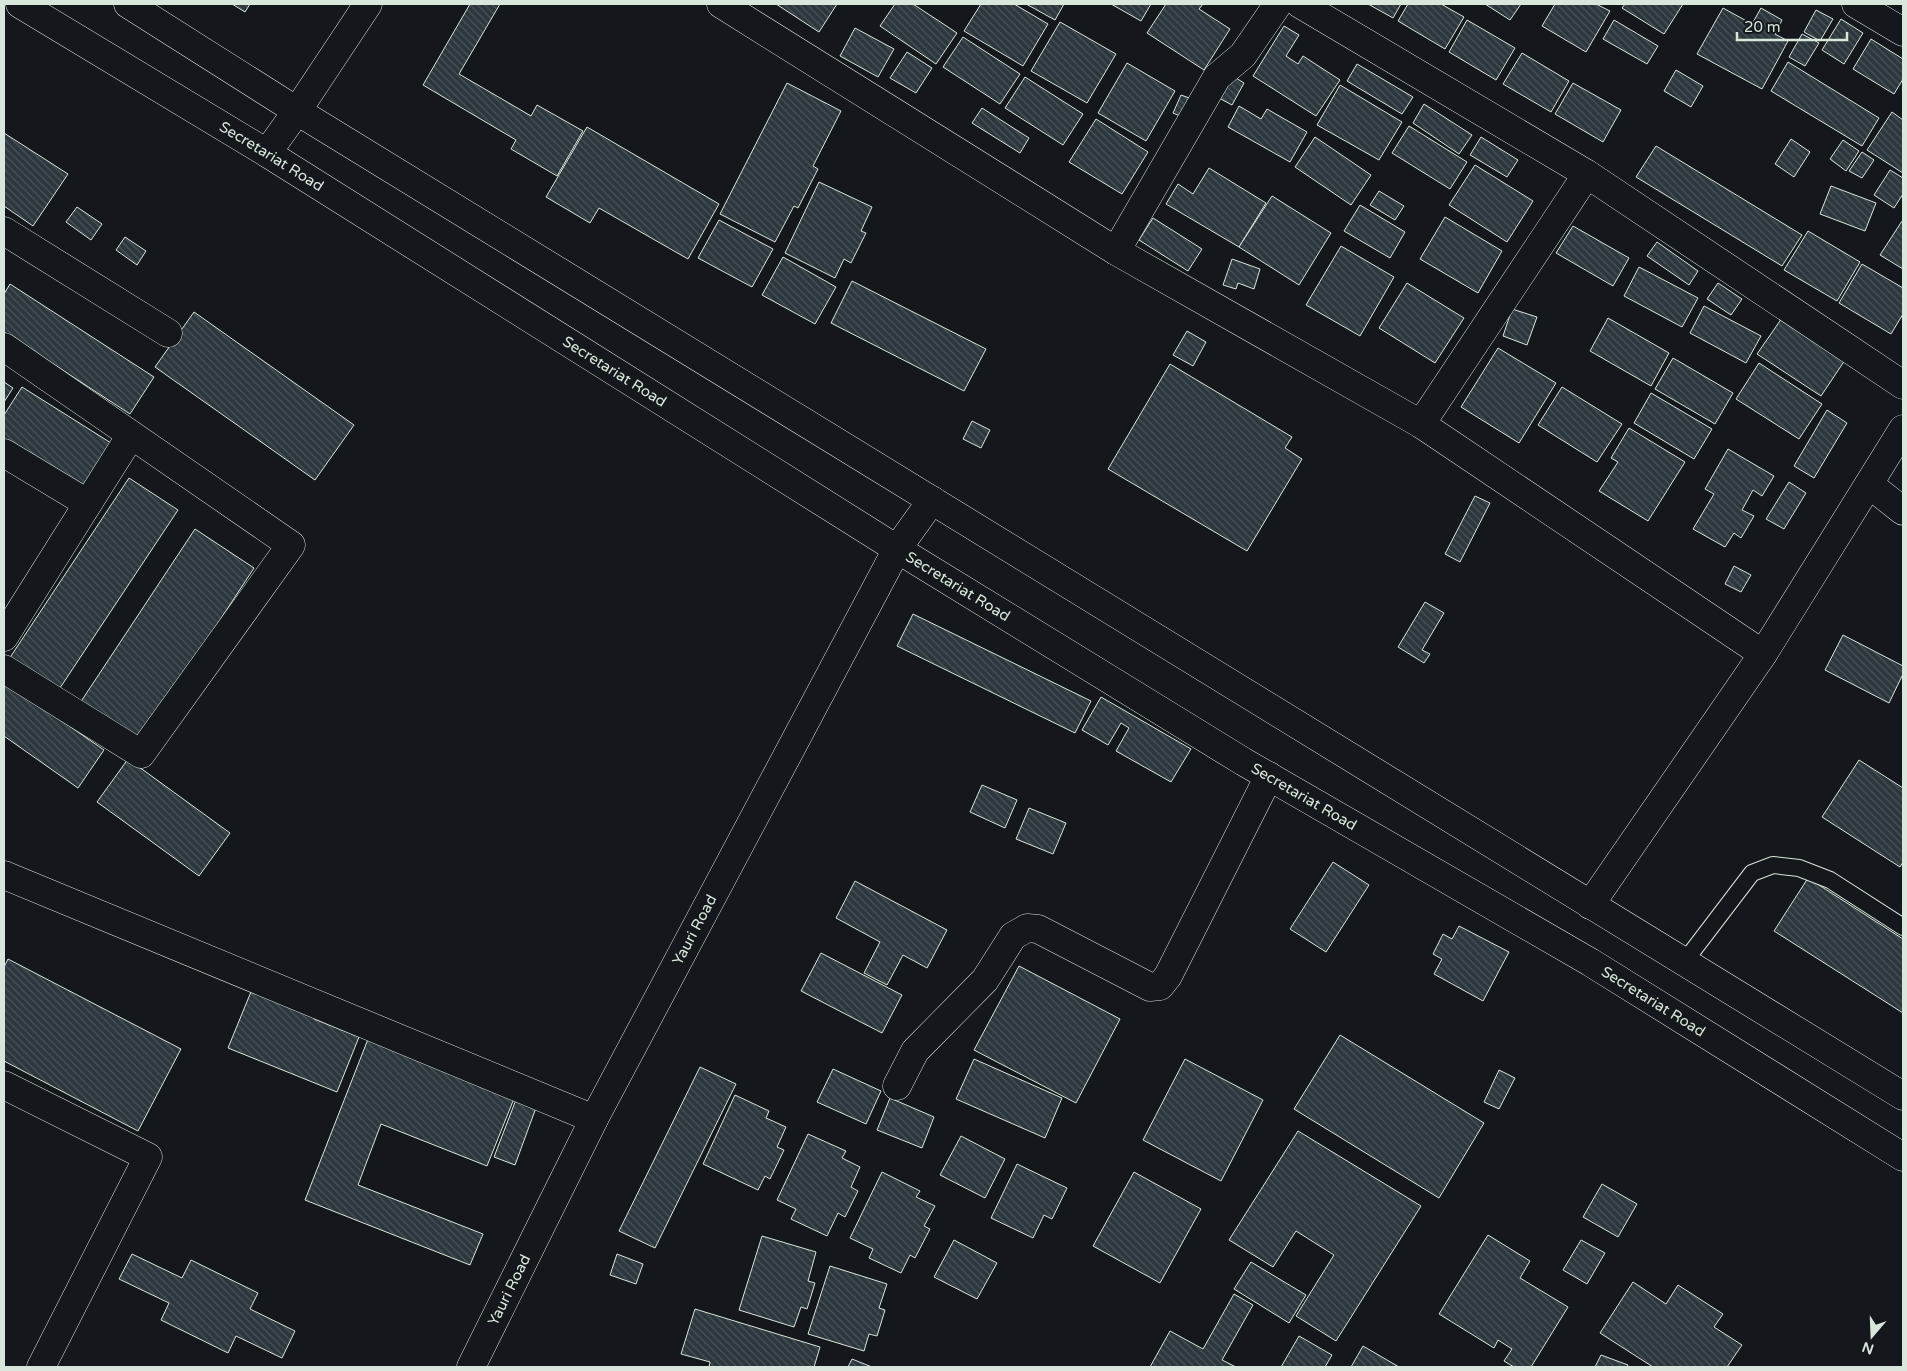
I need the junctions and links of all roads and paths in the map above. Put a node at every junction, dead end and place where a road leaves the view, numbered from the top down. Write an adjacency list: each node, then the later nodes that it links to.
1 (20, 4): 10 (street, Secretariat Road)
2 (128, 4): 9 (street)
3 (368, 4): 9 (street)
4 (721, 4): 13 (street)
5 (1278, 4): 13 (street)
6 (1300, 4): 11 (street)
7 (1856, 4): 8 (street)
8 (1903, 32)
9 (297, 111): 10 (street); 22 (street)
10 (267, 153): 25 (street, Secretariat Road)
11 (1587, 174): 16 (street); 17 (street)
12 (4, 231): 14 (street)
13 (1116, 252): 17 (street)
14 (168, 333)
15 (4, 347): 19 (street)
16 (1903, 385)
17 (1421, 424): 27 (street)
18 (1903, 429): 21 (street)
19 (131, 435): 23 (street); 28 (street)
20 (4, 453): 23 (street)
21 (1870, 484): 24 (street); 27 (street)
22 (932, 500): 25 (street, Yauri Road); 31 (street)
23 (87, 503): 26 (street)
24 (1903, 511)
25 (897, 549): 29 (street, Secretariat Road); 37 (street, Yauri Road)
26 (4, 637)
27 (1764, 654): 31 (street)
28 (4, 669)
29 (1269, 776): 35 (street); 38 (street, Secretariat Road)
30 (4, 875): 37 (street)
31 (1590, 906): 33 (street)
32 (1903, 927): 33 (lane)
33 (1685, 962): 36 (street)
34 (4, 1085): 39 (street)
35 (898, 1086)
36 (1903, 1096)
37 (594, 1119): 40 (street, Yauri Road)
38 (1903, 1157)
39 (41, 1367)
40 (471, 1367)

